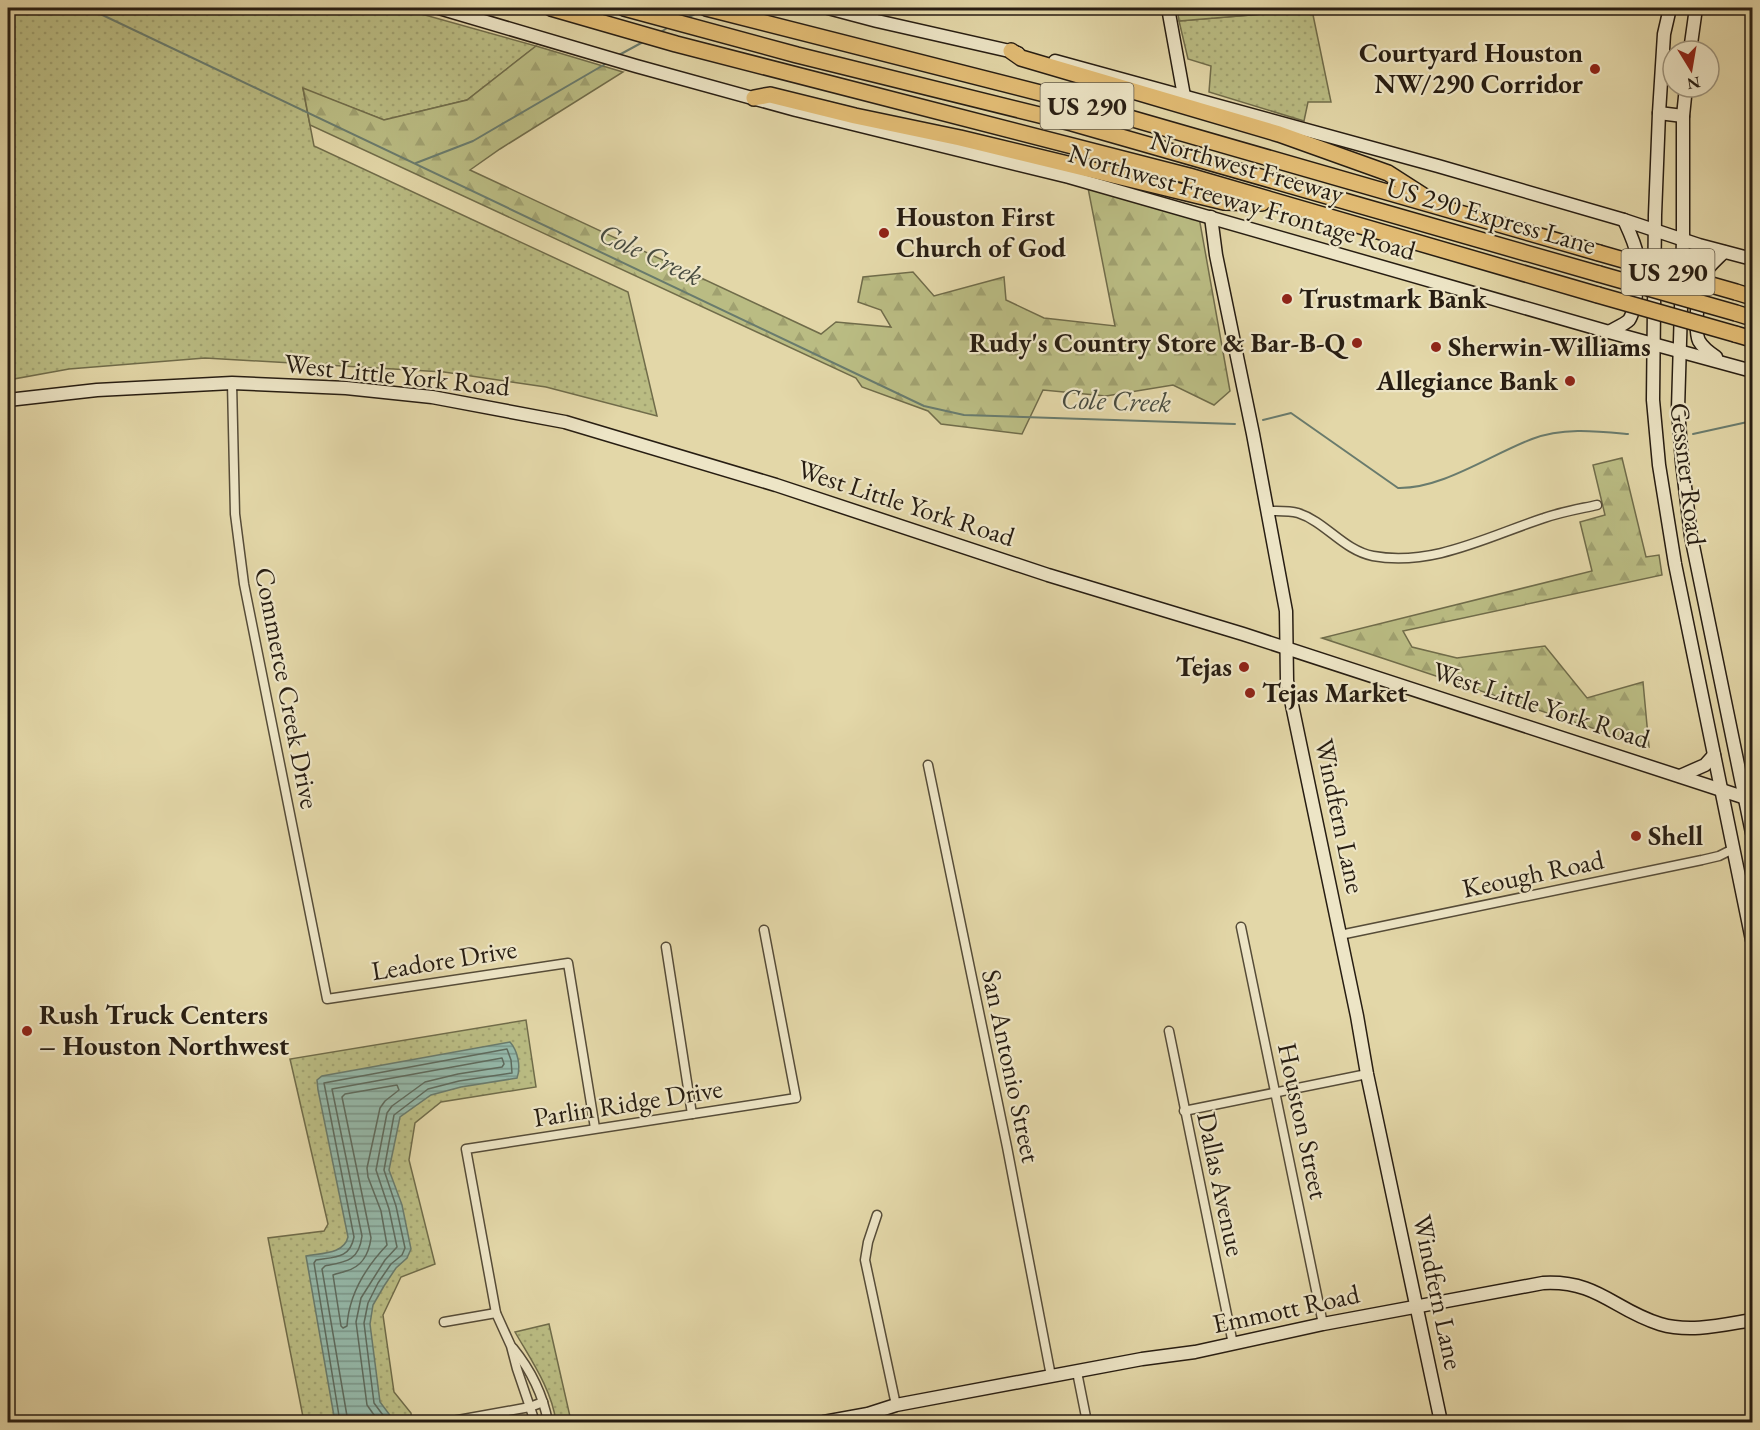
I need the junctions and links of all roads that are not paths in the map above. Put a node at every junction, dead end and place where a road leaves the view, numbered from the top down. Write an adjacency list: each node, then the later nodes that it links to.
1 (439, 8): 12 (main road, Northwest Freeway Frontage Road)
2 (551, 8): 16 (highway, Northwest Freeway / US 290)
3 (624, 8): 25 (highway, US 290 Express Lane, bridge)
4 (706, 8): 17 (highway, Northwest Freeway / US 290)
5 (828, 8): 10 (main road)
6 (1168, 8): 11 (main road)
7 (1670, 8): 14 (main road, Gessner Road)
8 (1696, 8): 9 (main road)
9 (1692, 39)
10 (1011, 51): 11 (main road); 17 (highway)
11 (1184, 96): 19 (main road)
12 (754, 98): 16 (highway); 18 (main road, Northwest Freeway Frontage Road)
13 (1685, 99): 15 (main road, Gessner Road)
14 (1659, 113): 15 (main road); 20 (main road, Gessner Road)
15 (1683, 116): 21 (main road, Gessner Road)
16 (1286, 204): 27 (highway, Northwest Freeway / US 290, bridge)
17 (1442, 208): 24 (highway, Northwest Freeway / US 290, bridge)
18 (1211, 217): 26 (main road, Northwest Freeway Frontage Road); 35 (main road, Windfern Lane)
19 (1624, 220): 20 (main road); 26 (main road)
20 (1656, 230): 21 (main road); 28 (main road, Gessner Road)
21 (1683, 240): 22 (main road); 29 (main road, Gessner Road)
22 (1724, 252): 23 (main road); 30 (main road)
23 (1752, 259)
24 (1752, 297)
25 (1752, 318)
26 (1609, 332): 28 (main road, Northwest Freeway Frontage Road)
27 (1752, 339)
28 (1654, 343): 29 (main road, Northwest Freeway Frontage Road); 37 (main road, Gessner Road)
29 (1681, 350): 30 (main road, Northwest Freeway Frontage Road); 36 (main road, Gessner Road)
30 (1724, 363): 31 (main road, Northwest Freeway Frontage Road)
31 (1752, 371)
32 (232, 383): 33 (main road, West Little York Road); 40 (main road, West Little York Road); 53 (street, Commerce Creek Drive)
33 (8, 402)
34 (1597, 505): 35 (street)
35 (1266, 511): 40 (main road, Windfern Lane)
36 (1690, 524): 37 (main road); 38 (main road, Gessner Road)
37 (1669, 528): 39 (main road, Gessner Road)
38 (1711, 636): 39 (main road); 45 (main road, Gessner Road)
39 (1690, 640): 41 (main road, Gessner Road)
40 (1287, 648): 43 (main road, West Little York Road); 50 (main road, Windfern Lane)
41 (1714, 754): 43 (main road); 44 (main road, Gessner Road)
42 (927, 765): 69 (street, San Antonio Street)
43 (1680, 776): 44 (main road, West Little York Road)
44 (1721, 790): 45 (main road, West Little York Road); 47 (main road, Gessner Road)
45 (1748, 798): 46 (main road, Gessner Road)
46 (1752, 833)
47 (1733, 849): 50 (street, Keough Road); 51 (main road, Gessner Road)
48 (1241, 927): 56 (street, Houston Street)
49 (764, 930): 58 (street, Parlin Ridge Drive)
50 (1340, 935): 55 (main road, Windfern Lane)
51 (1752, 940)
52 (666, 947): 58 (street)
53 (327, 999): 59 (street, Leadore Drive)
54 (1169, 1031): 57 (street, Dallas Avenue)
55 (1367, 1074): 56 (street); 61 (main road, Windfern Lane)
56 (1276, 1094): 57 (street); 65 (street, Houston Street)
57 (1184, 1111): 66 (street, Dallas Avenue)
58 (692, 1114): 59 (street, Parlin Ridge Drive)
59 (595, 1128): 62 (street, Parlin Ridge Drive)
60 (878, 1215): 71 (street)
61 (1416, 1307): 63 (main road, Emmott Road); 65 (main road, Emmott Road); 78 (main road, Windfern Lane)
62 (496, 1313): 64 (street); 67 (street)
63 (1752, 1320)
64 (444, 1322)
65 (1323, 1324): 66 (main road, Emmott Road)
66 (1233, 1344): 68 (main road, Emmott Road)
67 (511, 1346): 70 (street); 72 (street)
68 (1077, 1372): 69 (main road, Emmott Road); 77 (street)
69 (1051, 1376): 71 (main road, Emmott Road)
70 (543, 1402): 72 (street); 75 (street)
71 (896, 1406): 76 (main road, Emmott Road)
72 (530, 1407): 73 (street); 74 (street)
73 (447, 1422)
74 (535, 1422)
75 (548, 1422)
76 (824, 1422)
77 (1087, 1422)
78 (1441, 1422)

